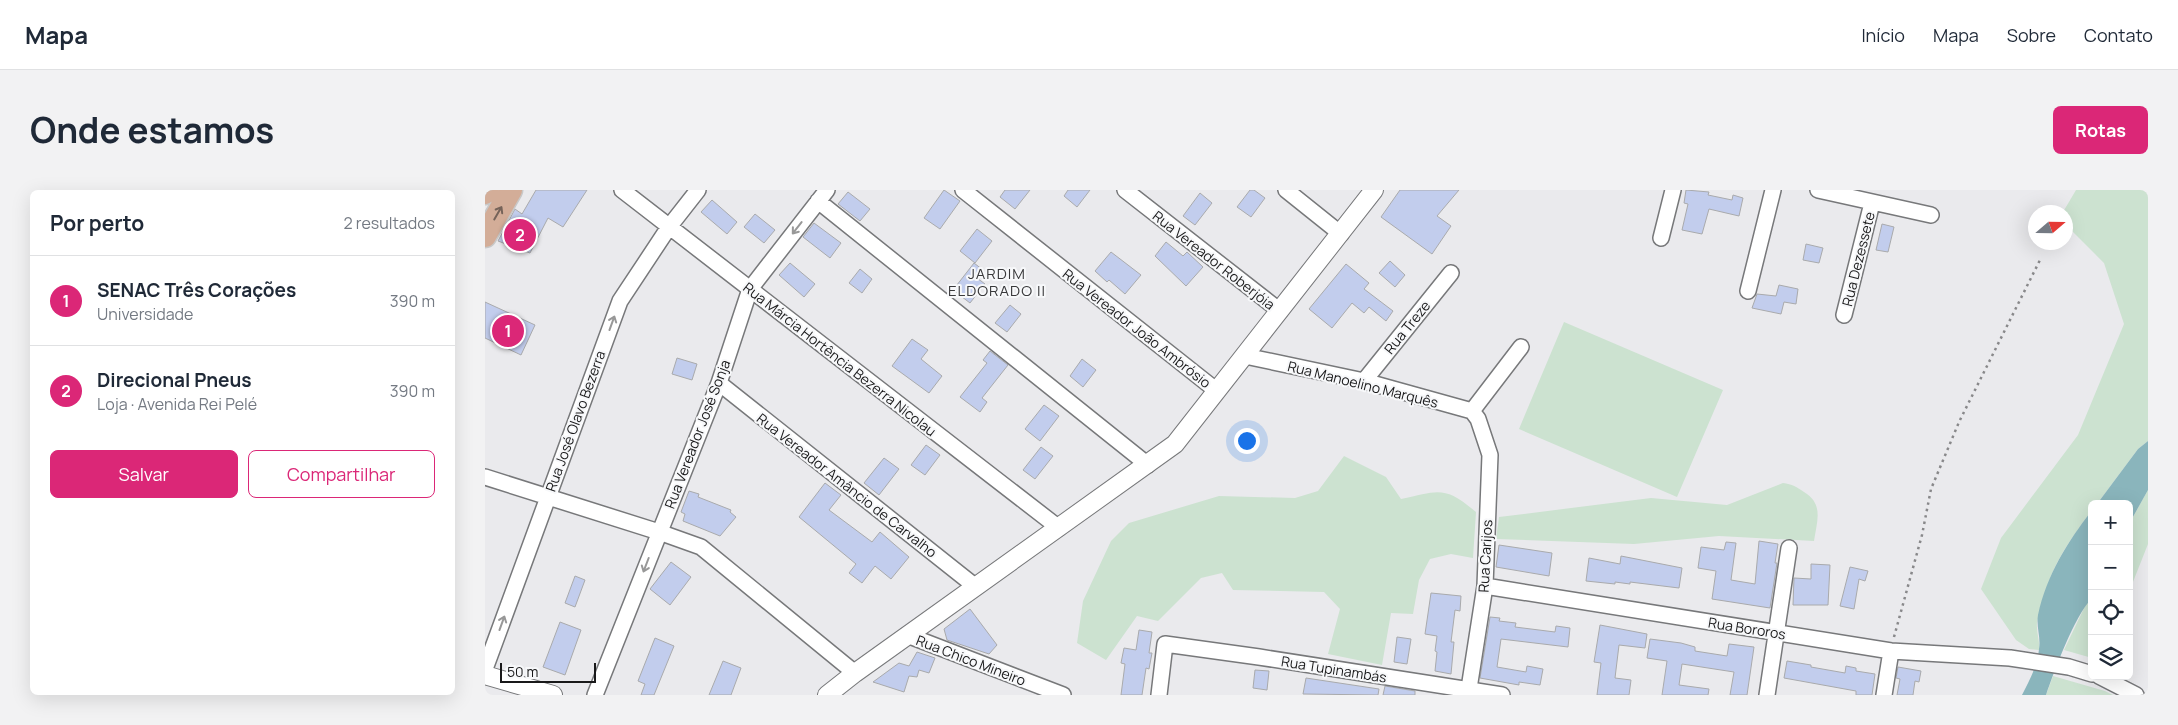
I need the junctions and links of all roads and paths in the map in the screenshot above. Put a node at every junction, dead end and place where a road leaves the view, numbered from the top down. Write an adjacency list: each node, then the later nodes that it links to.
1 (487, 190): 12 (main road)
2 (511, 190): 18 (main road, one-way to 2)
3 (622, 190): 16 (street, Rua Márcia Hortência Bezerra Nicolau)
4 (698, 190): 16 (street, Rua José Olavo Bezerra)
5 (963, 190): 30 (street, Rua Vereador João Ambrósio)
6 (1125, 190): 24 (street, Rua Vereador Roberjóia)
7 (1286, 190): 17 (street)
8 (1374, 190): 17 (street)
9 (1673, 190): 19 (street)
10 (1773, 190): 23 (street)
11 (1818, 190): 14 (street)
12 (485, 193)
13 (823, 196): 22 (street, Rua Vereador José Sonja, one-way to 22); 32 (street)
14 (1872, 203): 15 (street); 25 (street, Rua Dezessete)
15 (1931, 215)
16 (669, 226): 22 (street, Rua Márcia Hortência Bezerra Nicolau); 34 (street, Rua José Olavo Bezerra, one-way to 16)
17 (1341, 234): 24 (street)
18 (485, 236)
19 (1661, 238)
20 (2041, 258): 42 (path)
21 (1451, 273): 28 (street, Rua Treze)
22 (750, 289): 29 (street, Rua Vereador José Sonja); 35 (street, Rua Márcia Hortência Bezerra Nicolau)
23 (1748, 291)
24 (1280, 311): 27 (street)
25 (1844, 314)
26 (1521, 347): 31 (street)
27 (1245, 356): 28 (street, Rua Manoelino Marquês); 30 (street)
28 (1364, 381): 31 (street, Rua Manoelino Marquês)
29 (719, 383): 36 (street, Rua Vereador José Sonja); 39 (street, Rua Vereador Amâncio de Carvalho)
30 (1217, 391): 32 (street)
31 (1475, 415): 38 (street, Rua Carijos)
32 (1148, 465): 35 (street)
33 (485, 477): 34 (street)
34 (547, 497): 36 (street); 43 (street, Rua José Olavo Bezerra, one-way to 34)
35 (1059, 528): 39 (street)
36 (659, 532): 44 (street); 50 (street, Rua Vereador José Sonja, one-way to 50)
37 (1789, 548): 40 (street)
38 (1485, 586): 40 (street, Rua Bororos); 48 (street, Rua Carijos)
39 (976, 587): 41 (street)
40 (1777, 633): 42 (street, Rua Bororos); 55 (street)
41 (907, 635): 44 (street); 52 (street, Rua Chico Mineiro)
42 (1891, 651): 45 (street, Rua Bororos); 56 (street)
43 (485, 669)
44 (855, 673): 51 (street)
45 (2088, 673)
46 (485, 676): 49 (street)
47 (2107, 680): 57 (street)
48 (1469, 693): 53 (street, Rua Tupinambás); 54 (street, Rua Tupinambás)
49 (553, 695)
50 (595, 695)
51 (827, 695)
52 (1063, 695)
53 (1159, 695)
54 (1502, 695)
55 (1767, 695)
56 (1884, 695)
57 (2136, 695)

